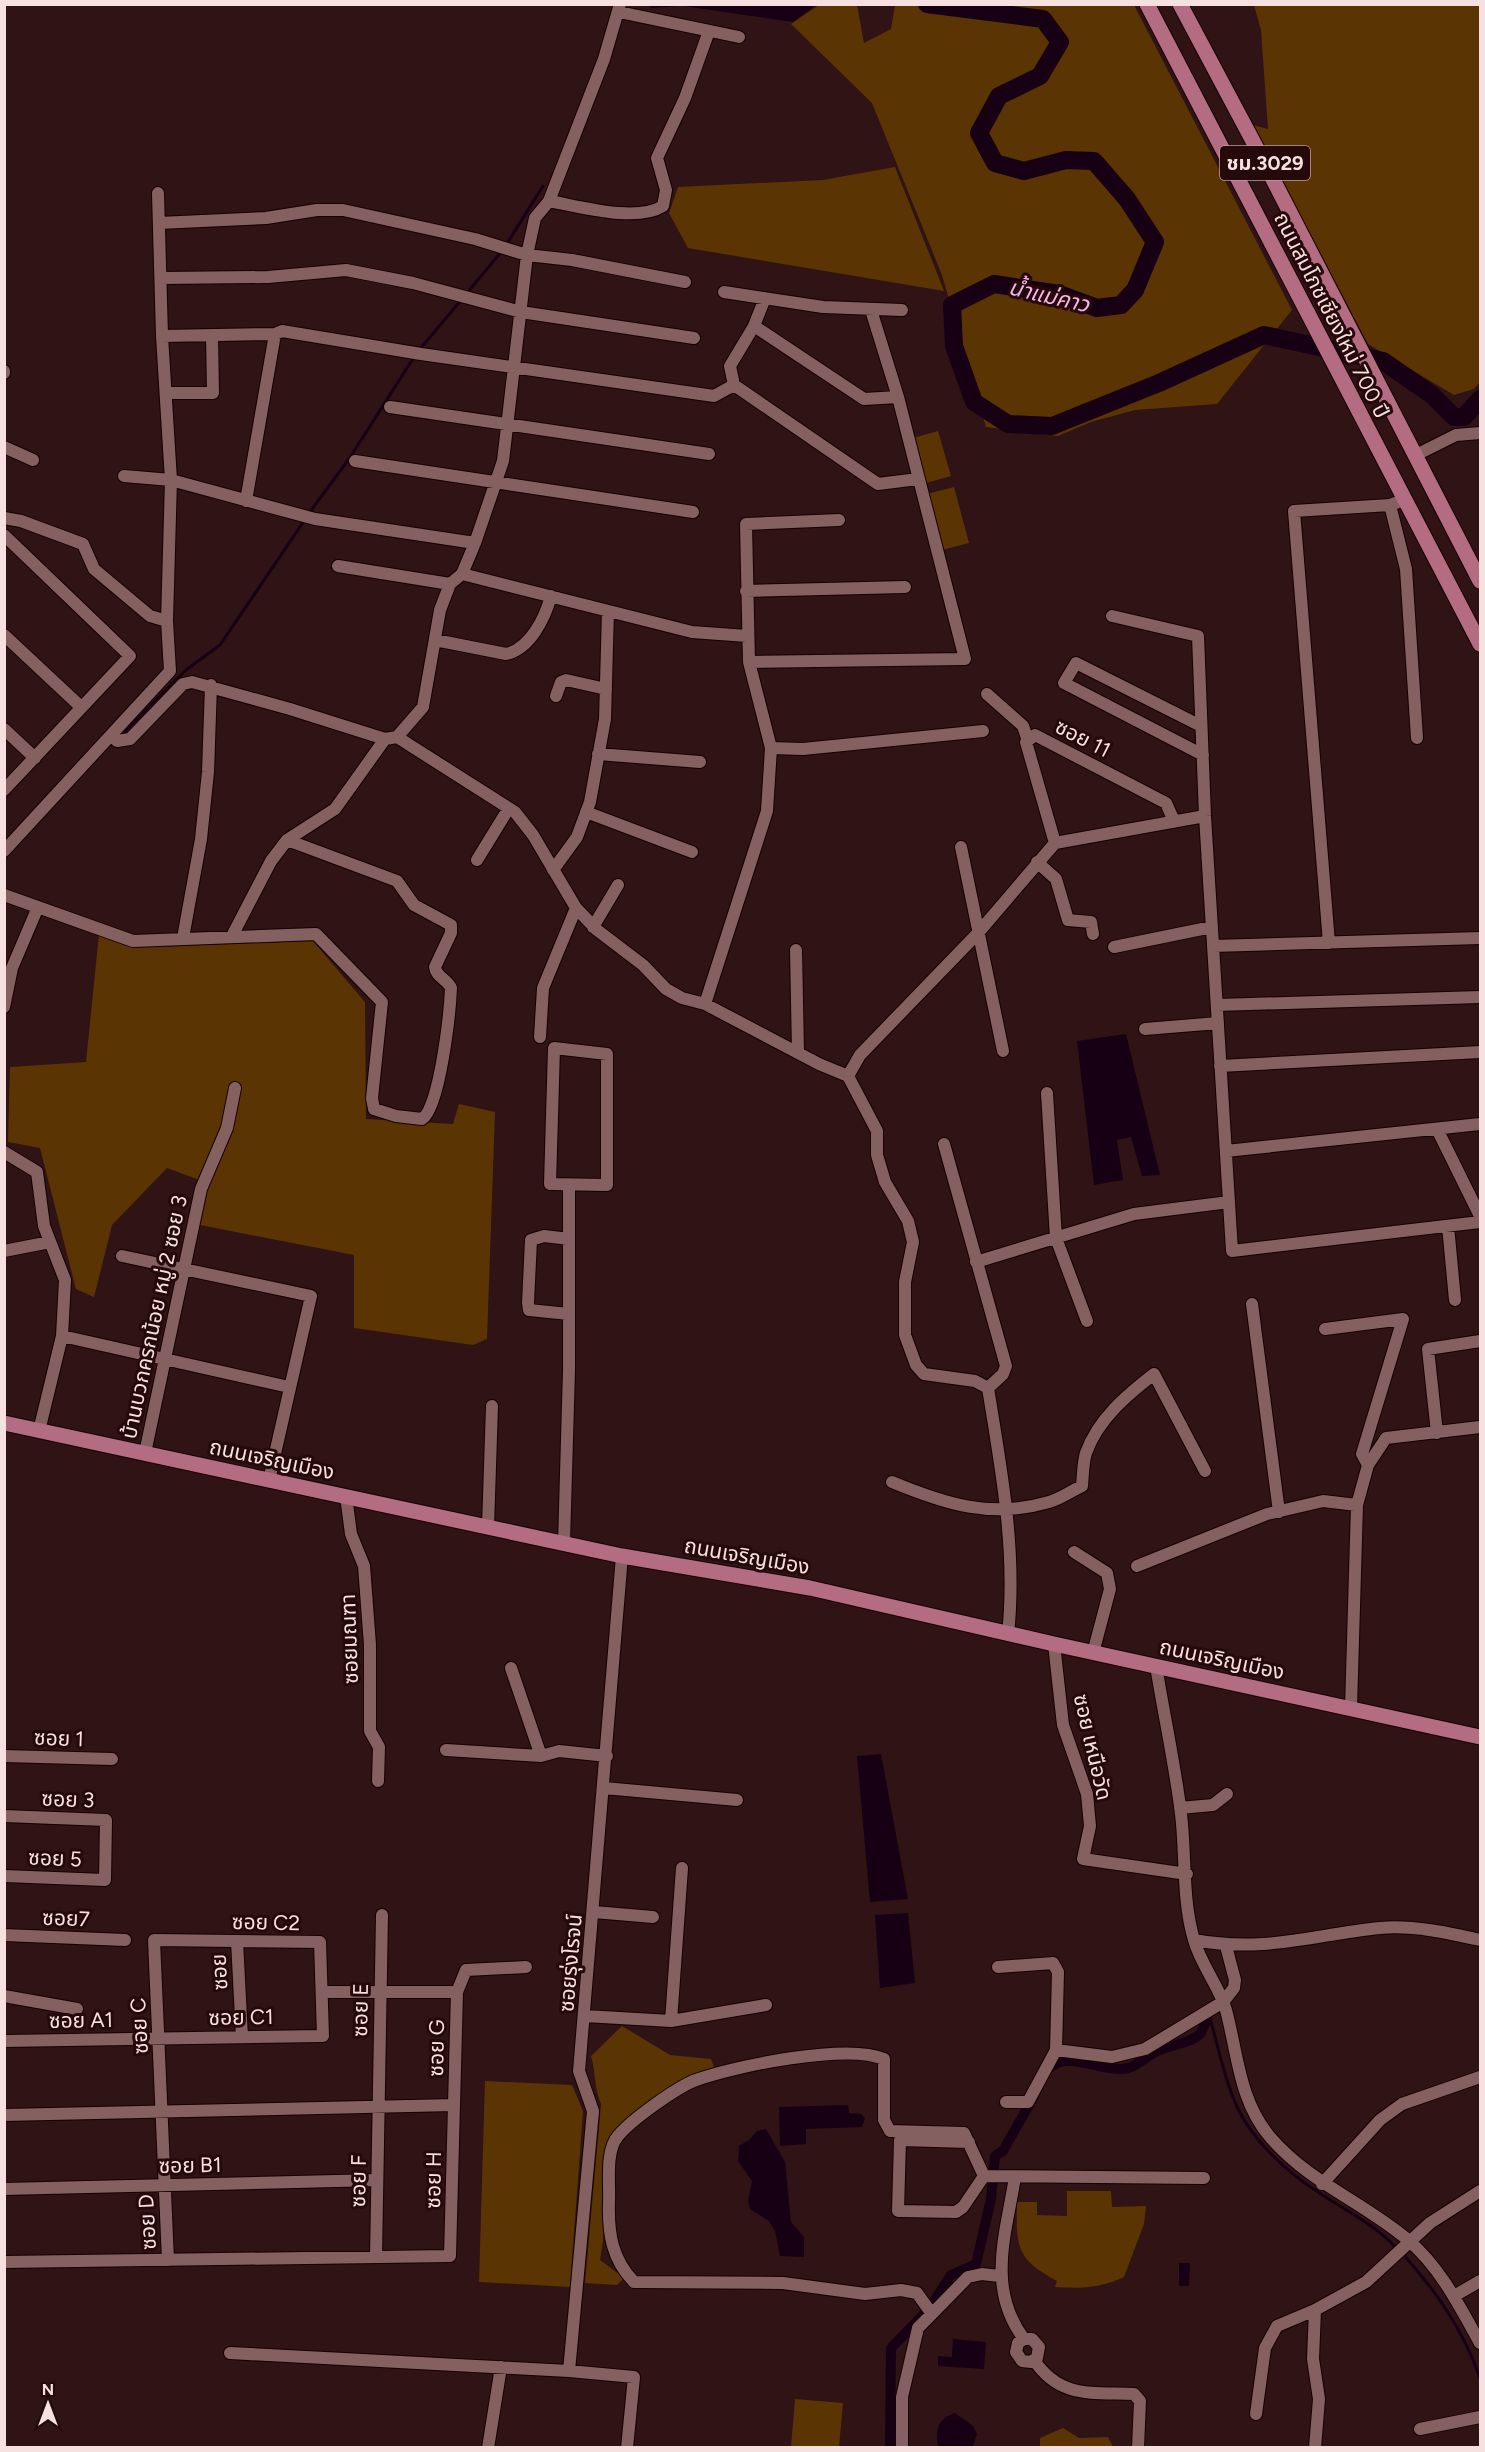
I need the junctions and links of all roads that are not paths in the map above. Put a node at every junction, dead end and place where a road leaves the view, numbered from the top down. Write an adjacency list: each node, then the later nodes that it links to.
1 (1147, 4): 39 (main road, ถนนสมโภชเชียงใหม่ 700 ปี / ชม.3029)
2 (1180, 4): 31 (main road, ถนนสมโภชเชียงใหม่ 700 ปี / ชม.3029)
3 (620, 8): 4 (street); 7 (street)
4 (709, 31): 5 (street); 7 (street)
5 (739, 37)
6 (158, 193): 8 (street)
7 (549, 201): 9 (street)
8 (159, 223): 9 (street); 10 (street)
9 (527, 255): 11 (street); 16 (street)
10 (161, 278): 16 (street); 20 (street)
11 (685, 282)
12 (724, 292): 13 (street)
13 (765, 298): 14 (street); 17 (street)
14 (872, 310): 15 (street); 25 (street)
15 (902, 310)
16 (521, 312): 21 (street); 22 (street)
17 (754, 326): 23 (street); 25 (street)
18 (275, 334): 19 (street); 22 (street); 38 (street)
19 (212, 335): 20 (street); 24 (street)
20 (162, 336): 24 (street)
21 (694, 338)
22 (514, 368): 23 (street); 27 (street)
23 (734, 385): 35 (street)
24 (166, 393): 36 (street)
25 (898, 397): 35 (street)
26 (390, 407): 27 (street)
27 (507, 426): 30 (street); 37 (street)
28 (1480, 433): 31 (street)
29 (4, 447): 32 (street)
30 (709, 454)
31 (1416, 455): 47 (main road, ถนนสมโภชเชียงใหม่ 700 ปี / ชม.3029)
32 (33, 460)
33 (355, 461): 37 (street)
34 (124, 476): 36 (street)
35 (918, 479): 59 (street)
36 (171, 480): 38 (street); 54 (street)
37 (495, 484): 40 (street); 44 (street)
38 (246, 501): 44 (street)
39 (1397, 503): 58 (main road, ถนนสมโภชเชียงใหม่ 700 ปี / ชม.3029); 70 (street); 101 (street)
40 (693, 512)
41 (4, 518): 54 (street)
42 (839, 520): 50 (street)
43 (4, 535): 64 (street)
44 (475, 543): 46 (street)
45 (338, 566): 48 (street)
46 (462, 574): 48 (street); 51 (street)
47 (1480, 580)
48 (450, 584): 57 (street)
49 (905, 587): 50 (street)
50 (746, 591): 56 (street)
51 (551, 596): 52 (street); 57 (street)
52 (608, 611): 56 (street); 61 (street)
53 (1112, 616): 65 (street)
54 (167, 621): 68 (street)
55 (4, 635): 64 (street)
56 (747, 636): 59 (street)
57 (435, 640): 69 (street)
58 (1480, 644)
59 (749, 662): 72 (street)
60 (211, 686): 68 (street); 69 (street); 99 (street)
61 (606, 689): 63 (street); 73 (street)
62 (987, 694): 71 (street)
63 (556, 696)
64 (81, 707): 75 (street)
65 (1201, 726): 74 (street); 74 (street)
66 (4, 729): 75 (street)
67 (983, 731): 72 (street)
68 (111, 735): 85 (street)
69 (391, 738): 78 (street); 82 (street)
70 (1417, 738)
71 (1028, 741): 81 (street, ซอย 11); 83 (street, ซอย 11)
72 (771, 748): 106 (street)
73 (598, 754): 76 (street); 79 (street)
74 (1203, 755): 80 (street)
75 (35, 758): 77 (street)
76 (700, 762)
77 (4, 790)
78 (509, 808): 87 (street); 89 (street)
79 (586, 812): 86 (street); 89 (street)
80 (1205, 816): 81 (street); 95 (street)
81 (1174, 821): 83 (street)
82 (287, 840): 98 (street); 98 (street)
83 (1055, 843): 88 (street)
84 (961, 847): 96 (street)
85 (4, 851)
86 (692, 852)
87 (477, 860)
88 (1037, 862): 96 (street); 97 (street)
89 (553, 870): 93 (street)
90 (618, 885): 94 (street)
91 (4, 895): 92 (street)
92 (38, 907): 99 (street); 108 (street)
93 (576, 908): 94 (street); 111 (street)
94 (593, 927): 106 (street)
95 (1212, 927): 102 (street); 103 (street)
96 (978, 933): 112 (street); 116 (street)
97 (1093, 934)
98 (232, 936): 99 (street)
99 (183, 938)
100 (1480, 938): 101 (street)
101 (1329, 942): 102 (street)
102 (1213, 946): 107 (street)
103 (1114, 947)
104 (796, 950): 113 (street)
105 (1480, 997): 107 (street)
106 (705, 1004): 113 (street)
107 (1217, 1005): 109 (street)
108 (4, 1007)
109 (1218, 1023): 110 (street); 115 (street)
110 (1145, 1029)
111 (540, 1037)
112 (1003, 1051)
113 (798, 1052): 116 (street)
114 (1480, 1052): 115 (street)
115 (1220, 1066): 122 (street)
116 (848, 1076): 145 (street)
117 (236, 1088): 135 (street, บ้านบวกครกน้อย หมู่ 2 ซอย 3)
118 (1047, 1094): 129 (street)
119 (1480, 1124): 120 (street)
120 (1437, 1129): 122 (street); 126 (street)
121 (944, 1144): 134 (street)
122 (1226, 1151): 125 (street)
123 (4, 1152): 131 (street)
124 (569, 1185): 124 (street); 130 (street)
125 (1229, 1202): 128 (street); 129 (street)
126 (1480, 1215)
127 (1480, 1222): 128 (street)
128 (1448, 1226): 136 (street)
129 (1056, 1238): 134 (street); 139 (street)
130 (569, 1239): 138 (street); 138 (street)
131 (50, 1242): 132 (street); 141 (street)
132 (4, 1251)
133 (122, 1256): 135 (street)
134 (976, 1262): 145 (street)
135 (185, 1269): 143 (street, บ้านบวกครกน้อย หมู่ 2 ซอย 3); 144 (street)
136 (1455, 1300)
137 (1252, 1304): 159 (street)
138 (569, 1314): 161 (street)
139 (1087, 1321)
140 (1325, 1329): 152 (street)
141 (62, 1336): 143 (street); 149 (street)
142 (1480, 1341): 150 (street)
143 (164, 1360): 144 (street); 151 (street, บ้านบวกครกน้อย หมู่ 2 ซอย 3)
144 (289, 1387): 154 (street)
145 (988, 1388): 158 (street)
146 (492, 1406): 160 (street)
147 (4, 1423): 149 (main road, ถนนเจริญเมือง)
148 (1480, 1427): 150 (street)
149 (39, 1431): 151 (main road, ถนนเจริญเมือง)
150 (1437, 1433): 152 (street)
151 (145, 1453): 154 (main road, ถนนเจริญเมือง)
152 (1368, 1465): 157 (street)
153 (1205, 1471): 158 (street)
154 (269, 1480): 156 (main road, ถนนเจริญเมือง)
155 (892, 1482): 158 (street)
156 (346, 1496): 160 (main road, ถนนเจริญเมือง); 177 (street, ซอยมณฑา)
157 (1357, 1505): 159 (street); 170 (street)
158 (1007, 1510): 165 (street)
159 (1279, 1512): 164 (street)
160 (488, 1527): 161 (main road, ถนนเจริญเมือง)
161 (564, 1543): 163 (main road, ถนนเจริญเมือง)
162 (1074, 1552): 167 (street)
163 (622, 1556): 165 (main road, ถนนเจริญเมือง); 175 (street, ซอยรุ่งโรจน์)
164 (1137, 1566)
165 (1008, 1634): 166 (main road, ถนนเจริญเมือง)
166 (1054, 1644): 167 (main road, ถนนเจริญเมือง); 184 (street, ซอย เหนือวัด)
167 (1093, 1653): 168 (main road, ถนนเจริญเมือง)
168 (1156, 1666): 170 (main road, ถนนเจริญเมือง); 181 (street)
169 (512, 1668): 174 (street)
170 (1351, 1708): 171 (main road, ถนนเจริญเมือง)
171 (1480, 1737)
172 (446, 1750): 174 (street)
173 (4, 1756): 176 (street, ซอย 1)
174 (541, 1756): 175 (street)
175 (607, 1756): 178 (street, ซอยรุ่งโรจน์)
176 (112, 1759)
177 (378, 1781)
178 (604, 1788): 180 (street); 187 (street, ซอยรุ่งโรจน์)
179 (1227, 1794): 181 (street)
180 (736, 1800)
181 (1180, 1808): 184 (street)
182 (4, 1816): 186 (street, ซอย 3)
183 (682, 1868): 207 (street)
184 (1186, 1874): 193 (street)
185 (4, 1876): 186 (street, ซอย 5)
186 (105, 1880)
187 (594, 1912): 189 (street); 206 (street, ซอยรุ่งโรจน์)
188 (382, 1915): 200 (street, ซอย E)
189 (653, 1917)
190 (4, 1935): 191 (street, ซอย7)
191 (125, 1940)
192 (154, 1940): 195 (street, ซอย C2); 210 (street, ซอย C)
193 (1194, 1940): 196 (street); 203 (street)
194 (1480, 1940): 196 (street)
195 (237, 1941): 199 (street, ซอย C2); 209 (street, ซอย)
196 (1226, 1946): 203 (street)
197 (526, 1967): 201 (street)
198 (998, 1967): 212 (street)
199 (322, 1992): 200 (street); 208 (street, ซอย C2)
200 (380, 1992): 201 (street); 216 (street, ซอย E)
201 (457, 1992): 215 (street, ซอย G)
202 (4, 1996): 205 (street)
203 (1223, 2002): 212 (street); 224 (street)
204 (766, 2005): 207 (street)
205 (77, 2009)
206 (585, 2016): 207 (street); 242 (street, ซอยรุ่งโรจน์)
207 (671, 2021)
208 (323, 2036): 209 (street, ซอย C1)
209 (242, 2037): 210 (street, ซอย C1)
210 (159, 2038): 211 (street, ซอย A1); 217 (street, ซอย C)
211 (4, 2041)
212 (1056, 2050): 214 (street)
213 (1480, 2077): 224 (street)
214 (1006, 2102)
215 (454, 2105): 216 (street); 229 (street, ซอย H)
216 (378, 2106): 217 (street); 223 (street, ซอย F)
217 (162, 2111): 218 (street); 225 (street, ซอย D)
218 (4, 2115)
219 (969, 2142): 220 (street); 220 (street); 236 (street)
220 (984, 2176): 221 (street)
221 (1010, 2177): 222 (street); 232 (street)
222 (1204, 2178)
223 (377, 2180): 225 (street, ซอย B1); 229 (street, ซอย F)
224 (1322, 2184): 228 (street)
225 (165, 2185): 226 (street, ซอย B1); 230 (street, ซอย D)
226 (4, 2189)
227 (1480, 2192): 228 (street)
228 (1408, 2240): 234 (street); 235 (street)
229 (376, 2257): 230 (street)
230 (168, 2260): 231 (street)
231 (4, 2262)
232 (999, 2276): 236 (street); 237 (street)
233 (1480, 2281): 234 (street)
234 (1454, 2296): 238 (street)
235 (1315, 2310): 243 (street); 250 (street)
236 (932, 2314): 248 (street)
237 (1024, 2339): 240 (street); 240 (street)
238 (1480, 2343)
239 (230, 2353): 241 (street)
240 (1034, 2360): 249 (street)
241 (501, 2367): 242 (street); 246 (street)
242 (569, 2371): 247 (street)
243 (1256, 2414)
244 (1480, 2417): 245 (street)
245 (1420, 2429)
246 (488, 2448)
247 (627, 2448)
248 (902, 2448)
249 (1138, 2448)
250 (1315, 2448)

